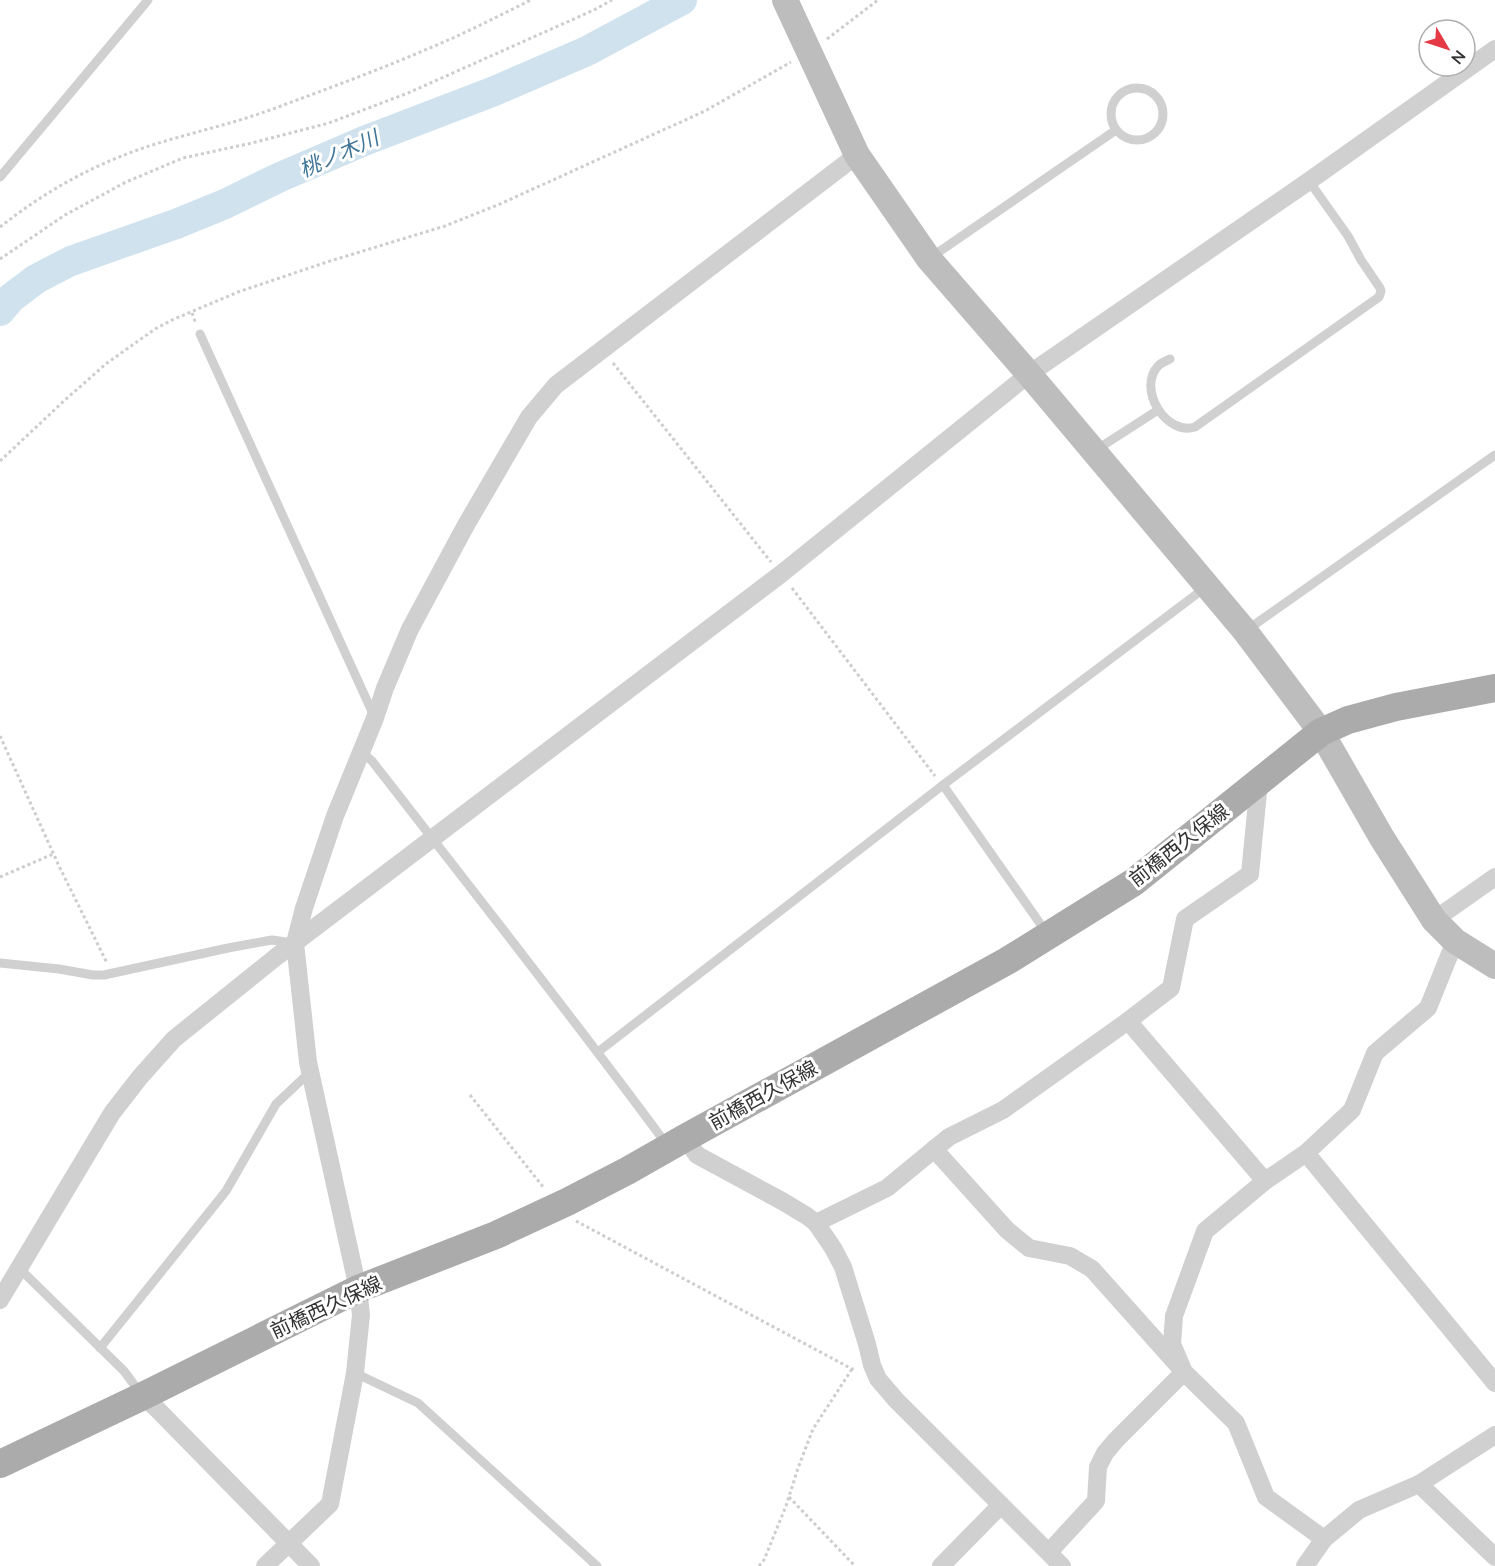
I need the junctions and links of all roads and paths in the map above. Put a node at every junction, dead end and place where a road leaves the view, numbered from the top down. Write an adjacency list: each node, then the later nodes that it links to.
1 (148, 0): 10 (lane)
2 (531, 0): 12 (path)
3 (612, 0): 13 (path)
4 (785, 0): 6 (street)
5 (878, 0): 6 (path)
6 (806, 46): 9 (street); 22 (path)
7 (1495, 49): 11 (street)
8 (1116, 130): 8 (lane); 14 (lane)
9 (857, 154): 14 (street); 16 (street)
10 (0, 177)
11 (1309, 181): 18 (street); 19 (lane)
12 (0, 227)
13 (0, 259)
14 (929, 259): 18 (street)
15 (201, 334): 27 (lane)
16 (602, 350): 23 (path); 27 (street)
17 (1170, 359): 19 (lane)
18 (1029, 374): 20 (street); 23 (street)
19 (1158, 410): 20 (lane)
20 (1094, 451): 24 (street)
21 (1495, 455): 25 (lane)
22 (0, 461)
23 (781, 574): 32 (path); 33 (street)
24 (1208, 586): 25 (street); 32 (lane)
25 (1245, 631): 28 (street)
26 (1495, 688): 28 (main road, 前橋西久保線)
27 (375, 718): 30 (street)
28 (1321, 732): 31 (main road, 前橋西久保線); 37 (street)
29 (0, 735): 34 (path)
30 (361, 751): 33 (lane); 40 (street)
31 (1259, 782): 38 (main road, 前橋西久保線); 44 (street)
32 (943, 785): 38 (lane); 45 (lane)
33 (432, 838): 40 (street); 45 (lane)
34 (54, 853): 35 (path); 43 (path)
35 (0, 877)
36 (1495, 877): 37 (street)
37 (1434, 920): 39 (street)
38 (1049, 936): 48 (main road, 前橋西久保線)
39 (1455, 941): 42 (street); 50 (street)
40 (295, 943): 43 (lane); 46 (street); 54 (street)
41 (0, 963): 43 (lane)
42 (1495, 966)
43 (113, 972)
44 (1128, 1021): 49 (street); 51 (street)
45 (598, 1052): 48 (lane)
46 (311, 1071): 55 (street); 57 (lane)
47 (470, 1095): 52 (path)
48 (677, 1143): 52 (main road, 前橋西久保線); 53 (street)
49 (934, 1149): 53 (street); 58 (street)
50 (1306, 1153): 51 (street); 60 (street)
51 (1265, 1181): 58 (street)
52 (558, 1206): 55 (main road, 前橋西久保線); 65 (path)
53 (816, 1223): 66 (street)
54 (20, 1268): 56 (street); 57 (lane)
55 (358, 1289): 59 (street); 61 (main road, 前橋西久保線)
56 (0, 1300)
57 (100, 1348): 61 (lane)
58 (1184, 1372): 67 (street); 69 (street)
59 (355, 1374): 68 (street); 73 (lane)
60 (1495, 1383)
61 (143, 1396): 63 (main road, 前橋西久保線); 68 (street)
62 (1495, 1435): 64 (street)
63 (0, 1464)
64 (1419, 1484): 67 (street); 70 (street)
65 (789, 1497): 74 (path); 75 (path)
66 (1001, 1504): 69 (street); 76 (street)
67 (1324, 1539): 78 (street)
68 (289, 1543): 71 (street); 72 (street)
69 (1049, 1552): 77 (street)
70 (1495, 1557)
71 (265, 1566)
72 (311, 1566)
73 (597, 1566)
74 (759, 1566)
75 (855, 1566)
76 (941, 1566)
77 (1062, 1566)
78 (1305, 1566)

